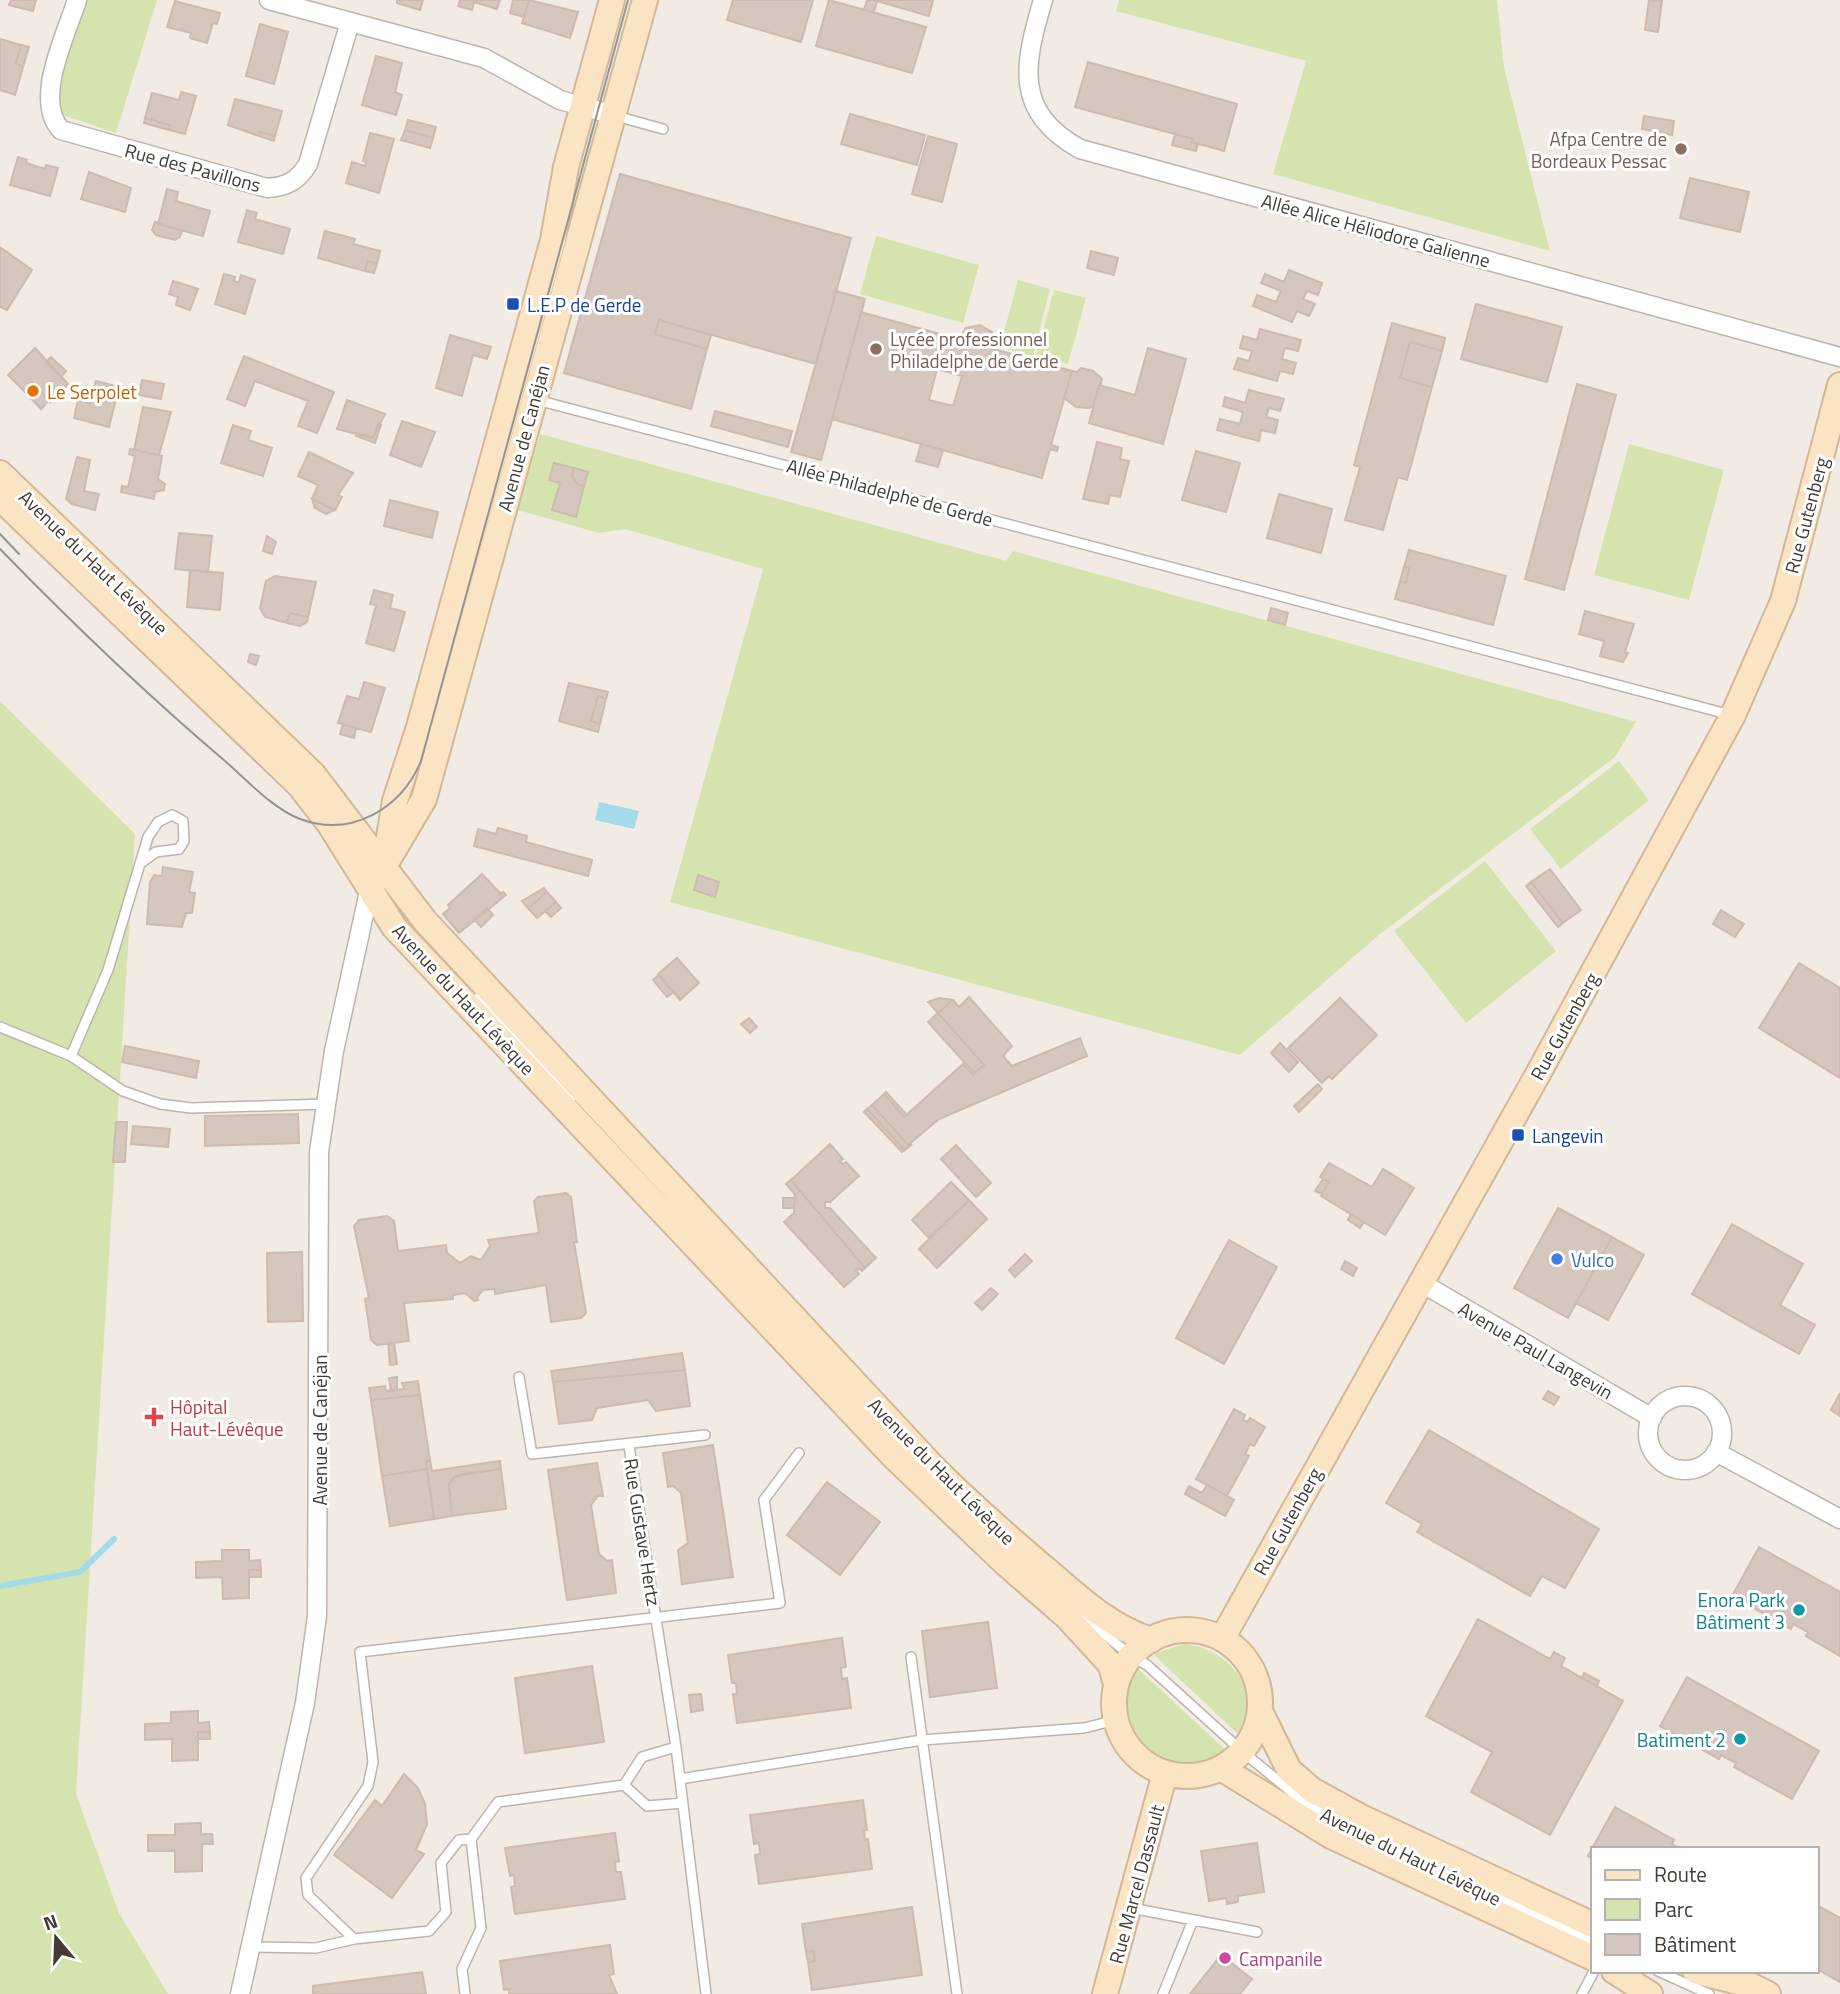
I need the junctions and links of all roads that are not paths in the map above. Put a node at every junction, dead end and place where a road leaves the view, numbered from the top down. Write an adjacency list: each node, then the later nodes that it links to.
1 (77, 0): 6 (street, Rue des Pavillons)
2 (269, 0): 6 (street)
3 (612, 0): 7 (main road, Avenue de Canéjan)
4 (645, 0): 8 (main road, Avenue de Canéjan)
5 (1043, 0): 10 (street, Allée Alice Héliodore Galienne)
6 (350, 22): 7 (street)
7 (583, 107): 8 (street); 17 (main road, Avenue de Canéjan)
8 (614, 115): 9 (lane); 12 (main road, Avenue de Canéjan)
9 (663, 129)
10 (1840, 357)
11 (1840, 385): 15 (main road, Rue Gutenberg)
12 (534, 399): 15 (lane, Allée Philadelphe de Gerde); 17 (main road, Avenue de Canéjan)
13 (0, 473): 17 (main road, Avenue du Haut Lévèque)
14 (0, 498): 17 (main road, Avenue du Haut Lévèque)
15 (1733, 715): 26 (main road, Rue Gutenberg)
16 (142, 862): 16 (lane); 22 (lane)
17 (382, 883): 23 (street, Avenue de Canéjan); 27 (main road, Avenue du Haut Lévèque); 28 (main road, Avenue du Haut Lévèque)
18 (399, 917): 19 (lane, Avenue du Haut Lévèque)
19 (453, 974)
20 (472, 993): 24 (lane, Avenue du Haut Lévèque)
21 (0, 1027): 22 (lane)
22 (71, 1056): 23 (lane)
23 (326, 1104): 58 (street, Avenue de Canéjan)
24 (582, 1108)
25 (738, 1276): 27 (lane, Avenue du Haut Lévèque)
26 (1420, 1282): 30 (street, Avenue Paul Langevin); 37 (main road, Rue Gutenberg)
27 (769, 1292): 38 (main road, Avenue du Haut Lévèque)
28 (790, 1346): 38 (lane, Avenue du Haut Lévèque); 40 (main road, Avenue du Haut Lévèque)
29 (519, 1377): 32 (lane)
30 (1651, 1418): 33 (street); 33 (street)
31 (705, 1435): 32 (lane)
32 (629, 1446): 36 (lane, Rue Gustave Hertz)
33 (1717, 1452): 35 (street)
34 (799, 1453): 36 (lane)
35 (1840, 1519)
36 (657, 1619): 44 (lane, Rue Gustave Hertz); 56 (lane)
37 (1222, 1639): 38 (main road); 41 (main road)
38 (1140, 1649): 40 (main road); 45 (lane, Avenue du Haut Lévèque)
39 (911, 1657): 43 (lane)
40 (1116, 1685): 42 (main road)
41 (1260, 1711): 45 (main road); 54 (main road, Avenue du Haut Lévèque)
42 (1116, 1720): 43 (lane); 47 (main road)
43 (922, 1740): 48 (lane); 67 (lane)
44 (676, 1748): 48 (lane, Rue Gustave Hertz); 49 (lane)
45 (1243, 1752): 46 (main road); 57 (lane, Avenue du Haut Lévèque)
46 (1221, 1768): 47 (main road); 59 (main road, Avenue du Haut Lévèque)
47 (1165, 1773): 52 (main road, Rue Marcel Dassault)
48 (680, 1779): 50 (lane, Rue Gustave Hertz)
49 (624, 1785): 50 (lane); 51 (lane)
50 (683, 1803): 66 (lane, Rue Gustave Hertz)
51 (471, 1839): 56 (lane); 65 (lane)
52 (1129, 1908): 53 (lane); 68 (main road, Rue Marcel Dassault)
53 (1193, 1920): 55 (lane); 69 (lane)
54 (1591, 1924)
55 (1257, 1932)
56 (354, 1940): 58 (lane)
57 (1591, 1941)
58 (251, 1947): 64 (street, Avenue de Canéjan)
59 (1591, 1957)
60 (1593, 1973): 70 (lane)
61 (1617, 1973): 71 (main road)
62 (1662, 1973): 72 (lane)
63 (1703, 1973): 73 (main road)
64 (240, 1994)
65 (465, 1994)
66 (706, 1994)
67 (957, 1994)
68 (1105, 1994)
69 (1163, 1994)
70 (1582, 1994)
71 (1650, 1994)
72 (1709, 1994)
73 (1768, 1994)

